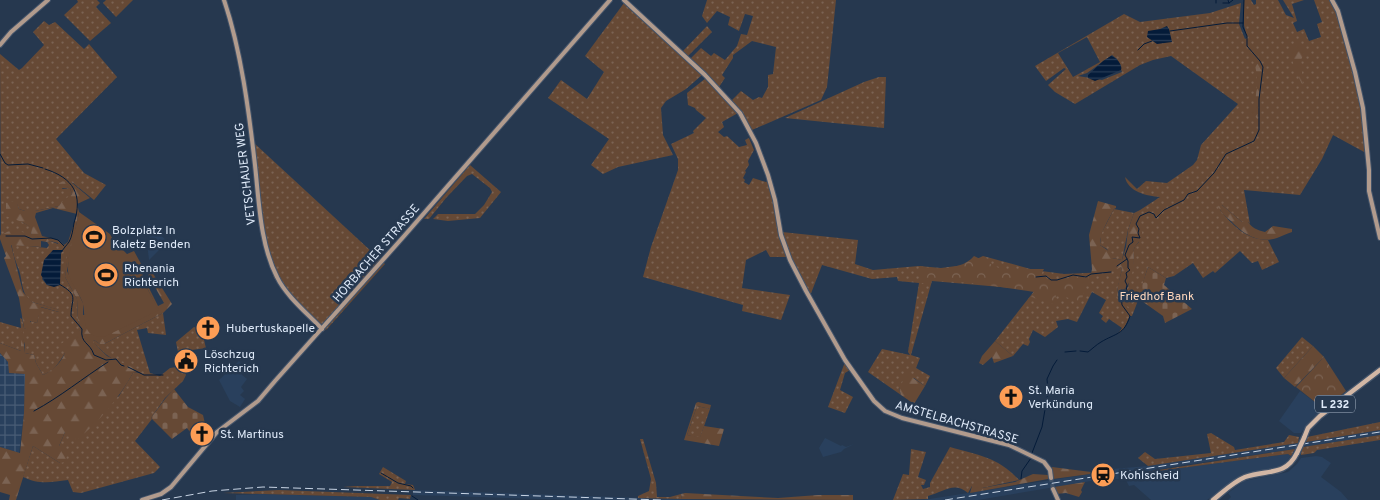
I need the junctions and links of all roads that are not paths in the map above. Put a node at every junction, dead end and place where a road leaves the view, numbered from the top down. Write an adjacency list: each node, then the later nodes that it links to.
1 (48, 0): 6 (street)
2 (224, 0): 8 (street, VETSCHAUER WEG)
3 (610, 0): 8 (street, HORBACHER STRASSE)
4 (624, 0): 10 (street, AMSTELBACHSTRASSE)
5 (1332, 0): 7 (street)
6 (0, 46)
7 (1380, 238)
8 (322, 329): 12 (street, HORBACHER STRASSE)
9 (1380, 372): 14 (main road, L 232, bridge)
10 (1050, 478)
11 (1053, 489): 13 (street)
12 (142, 500)
13 (1058, 500)
14 (1213, 500)

